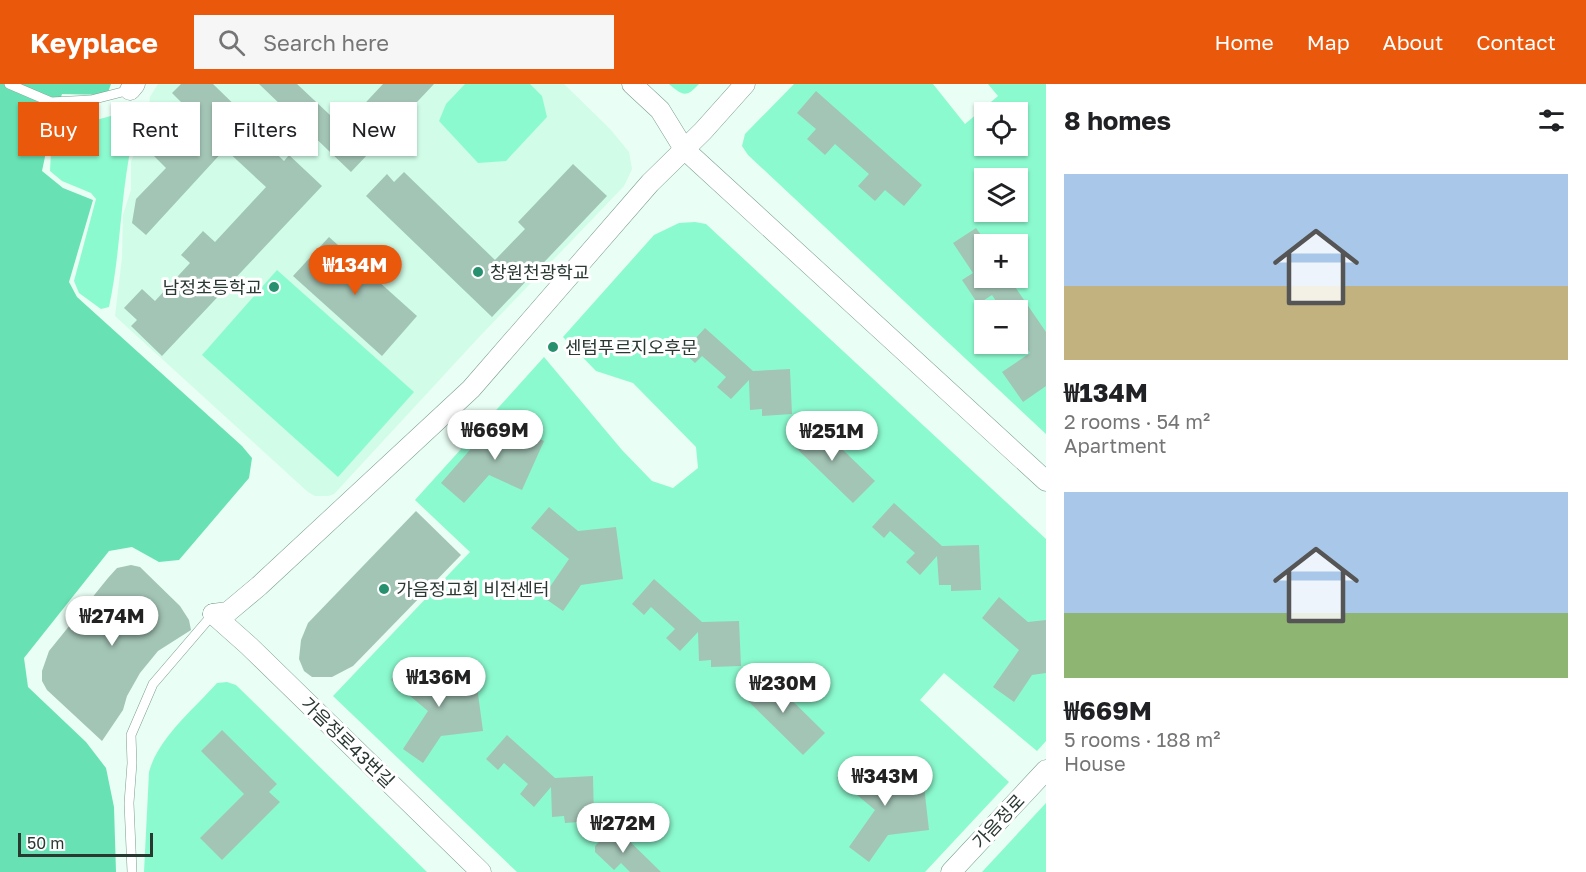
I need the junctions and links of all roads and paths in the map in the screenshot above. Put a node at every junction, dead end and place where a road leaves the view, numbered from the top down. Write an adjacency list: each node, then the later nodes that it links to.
1 (9, 84): 4 (lane)
2 (632, 84): 5 (street)
3 (744, 84): 5 (street)
4 (132, 87)
5 (684, 148): 6 (street); 7 (street)
6 (1046, 481)
7 (213, 614): 9 (lane); 10 (street, 가음정로43번길)
8 (1046, 770): 11 (street, 가음정로)
9 (132, 872)
10 (481, 872)
11 (951, 872)

